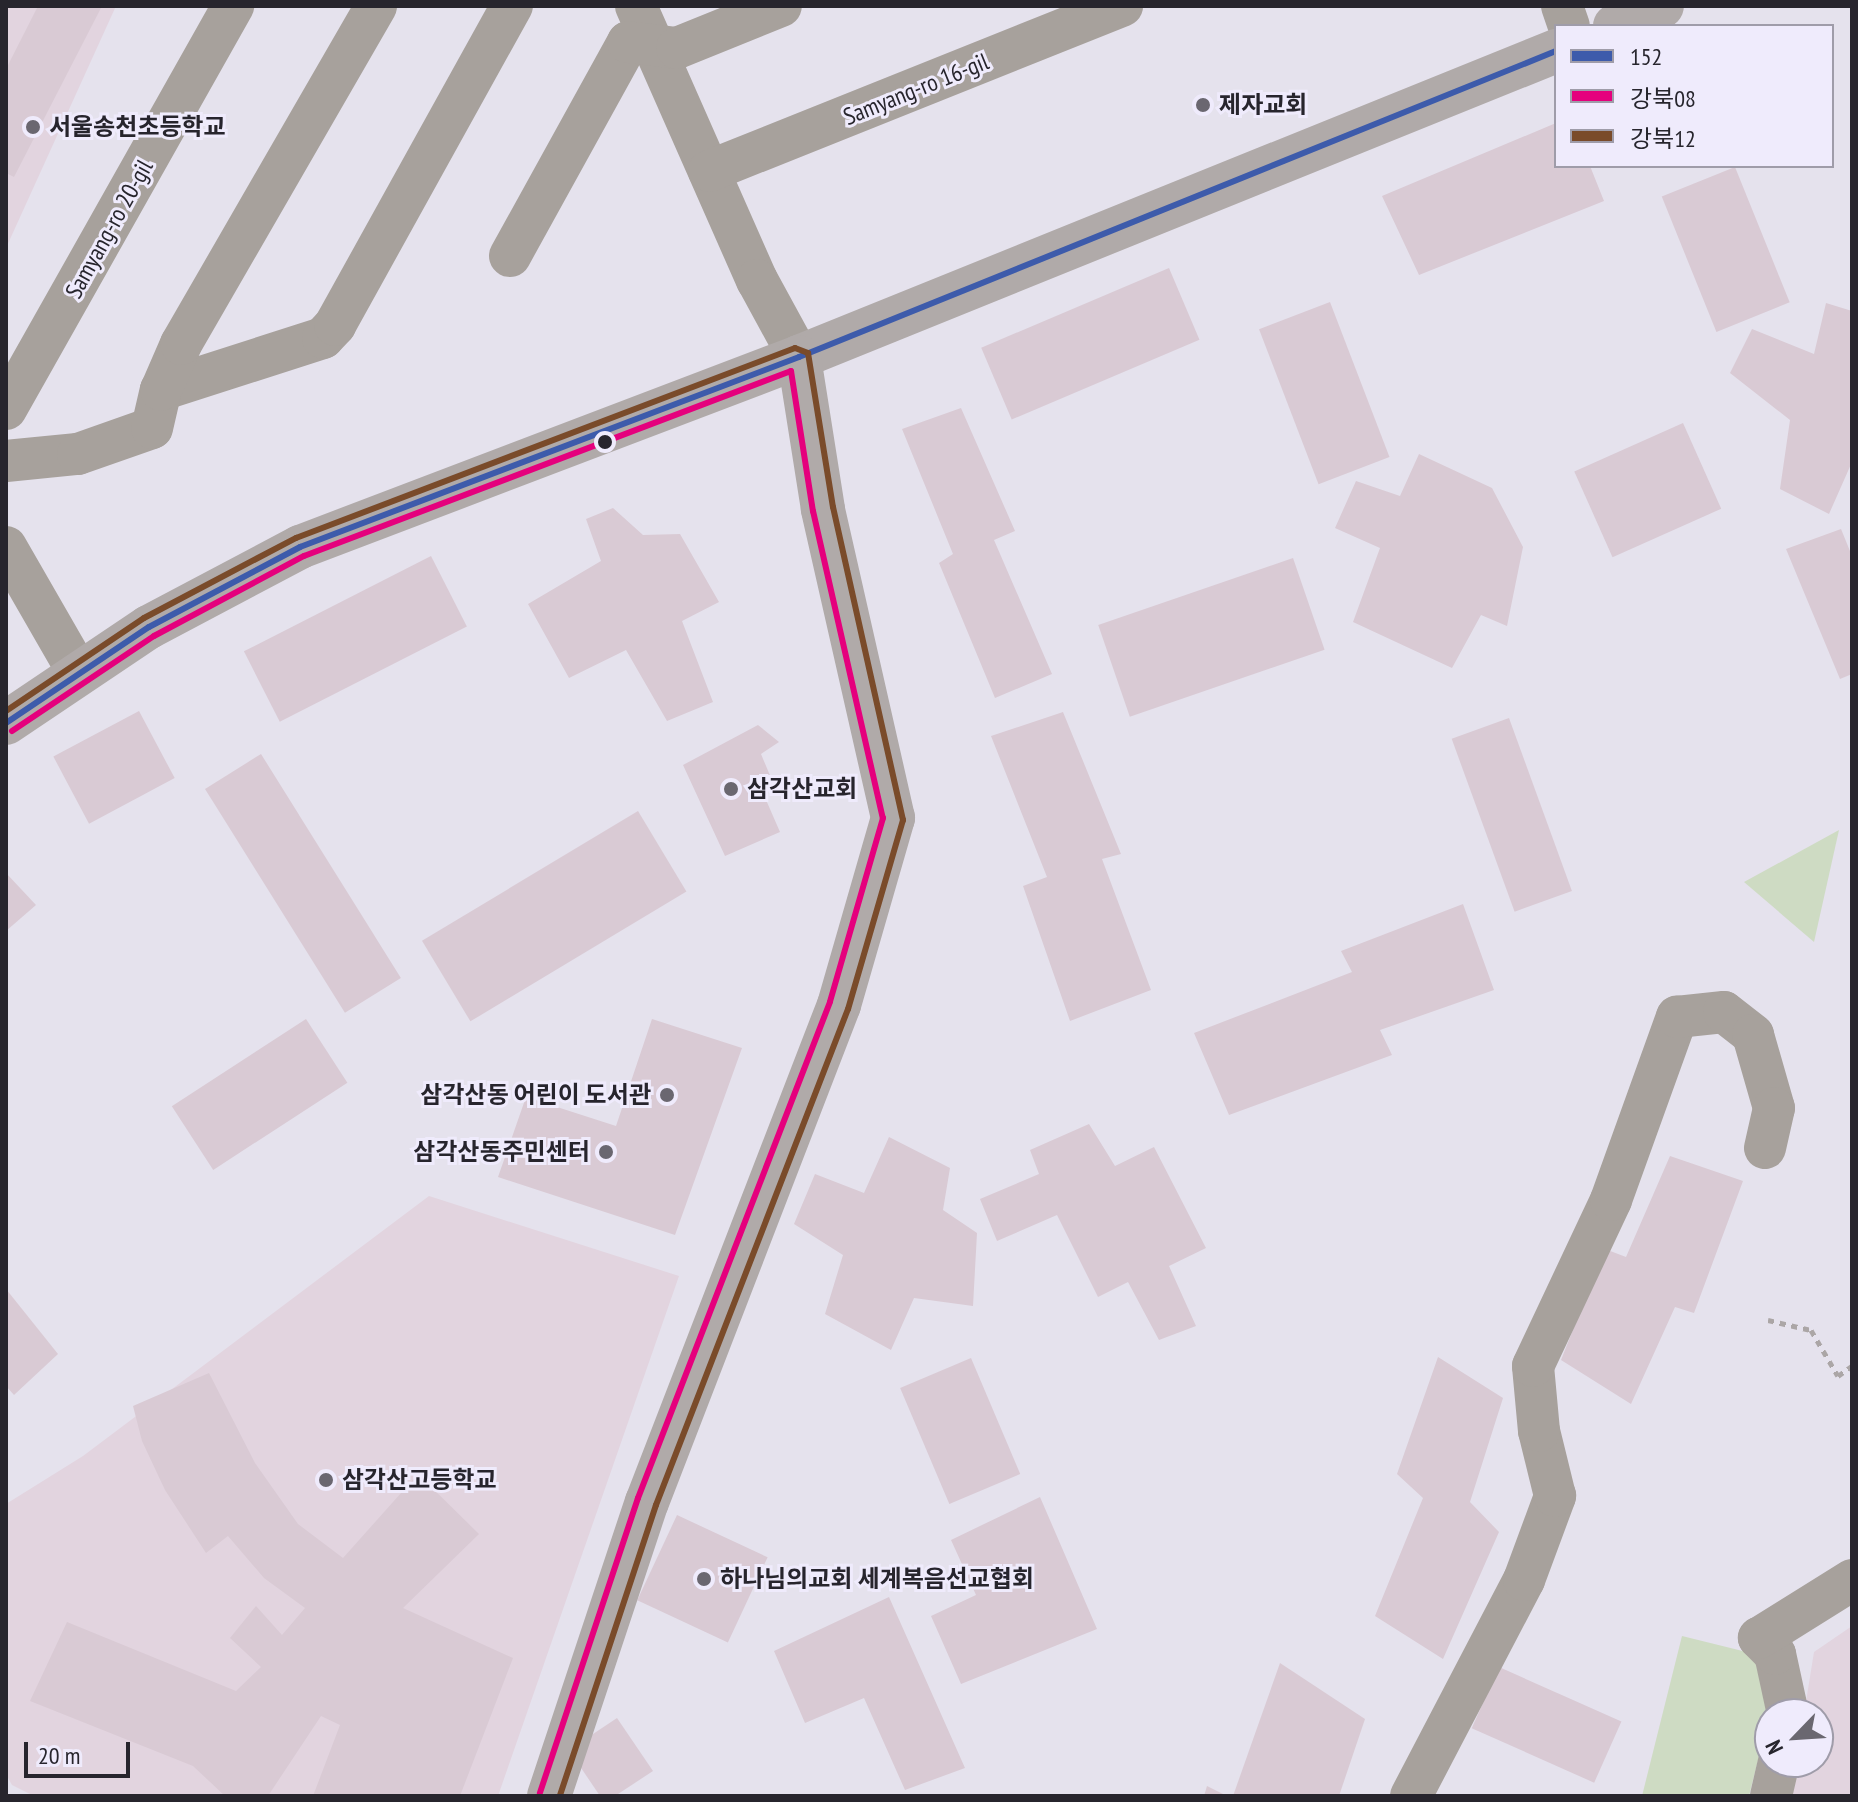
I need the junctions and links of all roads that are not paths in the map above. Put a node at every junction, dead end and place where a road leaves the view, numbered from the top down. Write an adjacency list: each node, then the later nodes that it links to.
1 (233, 6): 14 (street, Samyang-ro 20-gil)
2 (376, 6): 13 (street)
3 (512, 6): 13 (street)
4 (781, 6): 7 (street)
5 (1122, 6): 10 (street, Samyang-ro 16-gil)
6 (1662, 6): 8 (main road)
7 (644, 24): 10 (street); 11 (street)
8 (1620, 24)
9 (1554, 52): 12 (main road)
10 (709, 171): 12 (street)
11 (510, 256)
12 (799, 357): 17 (main road); 22 (main road)
13 (161, 390): 15 (street)
14 (6, 409)
15 (6, 461)
16 (6, 547): 17 (street)
17 (79, 674): 18 (main road)
18 (6, 723)
19 (1765, 1148): 23 (street)
20 (1852, 1580): 21 (street)
21 (1785, 1698)
22 (549, 1796)
23 (1411, 1796)

